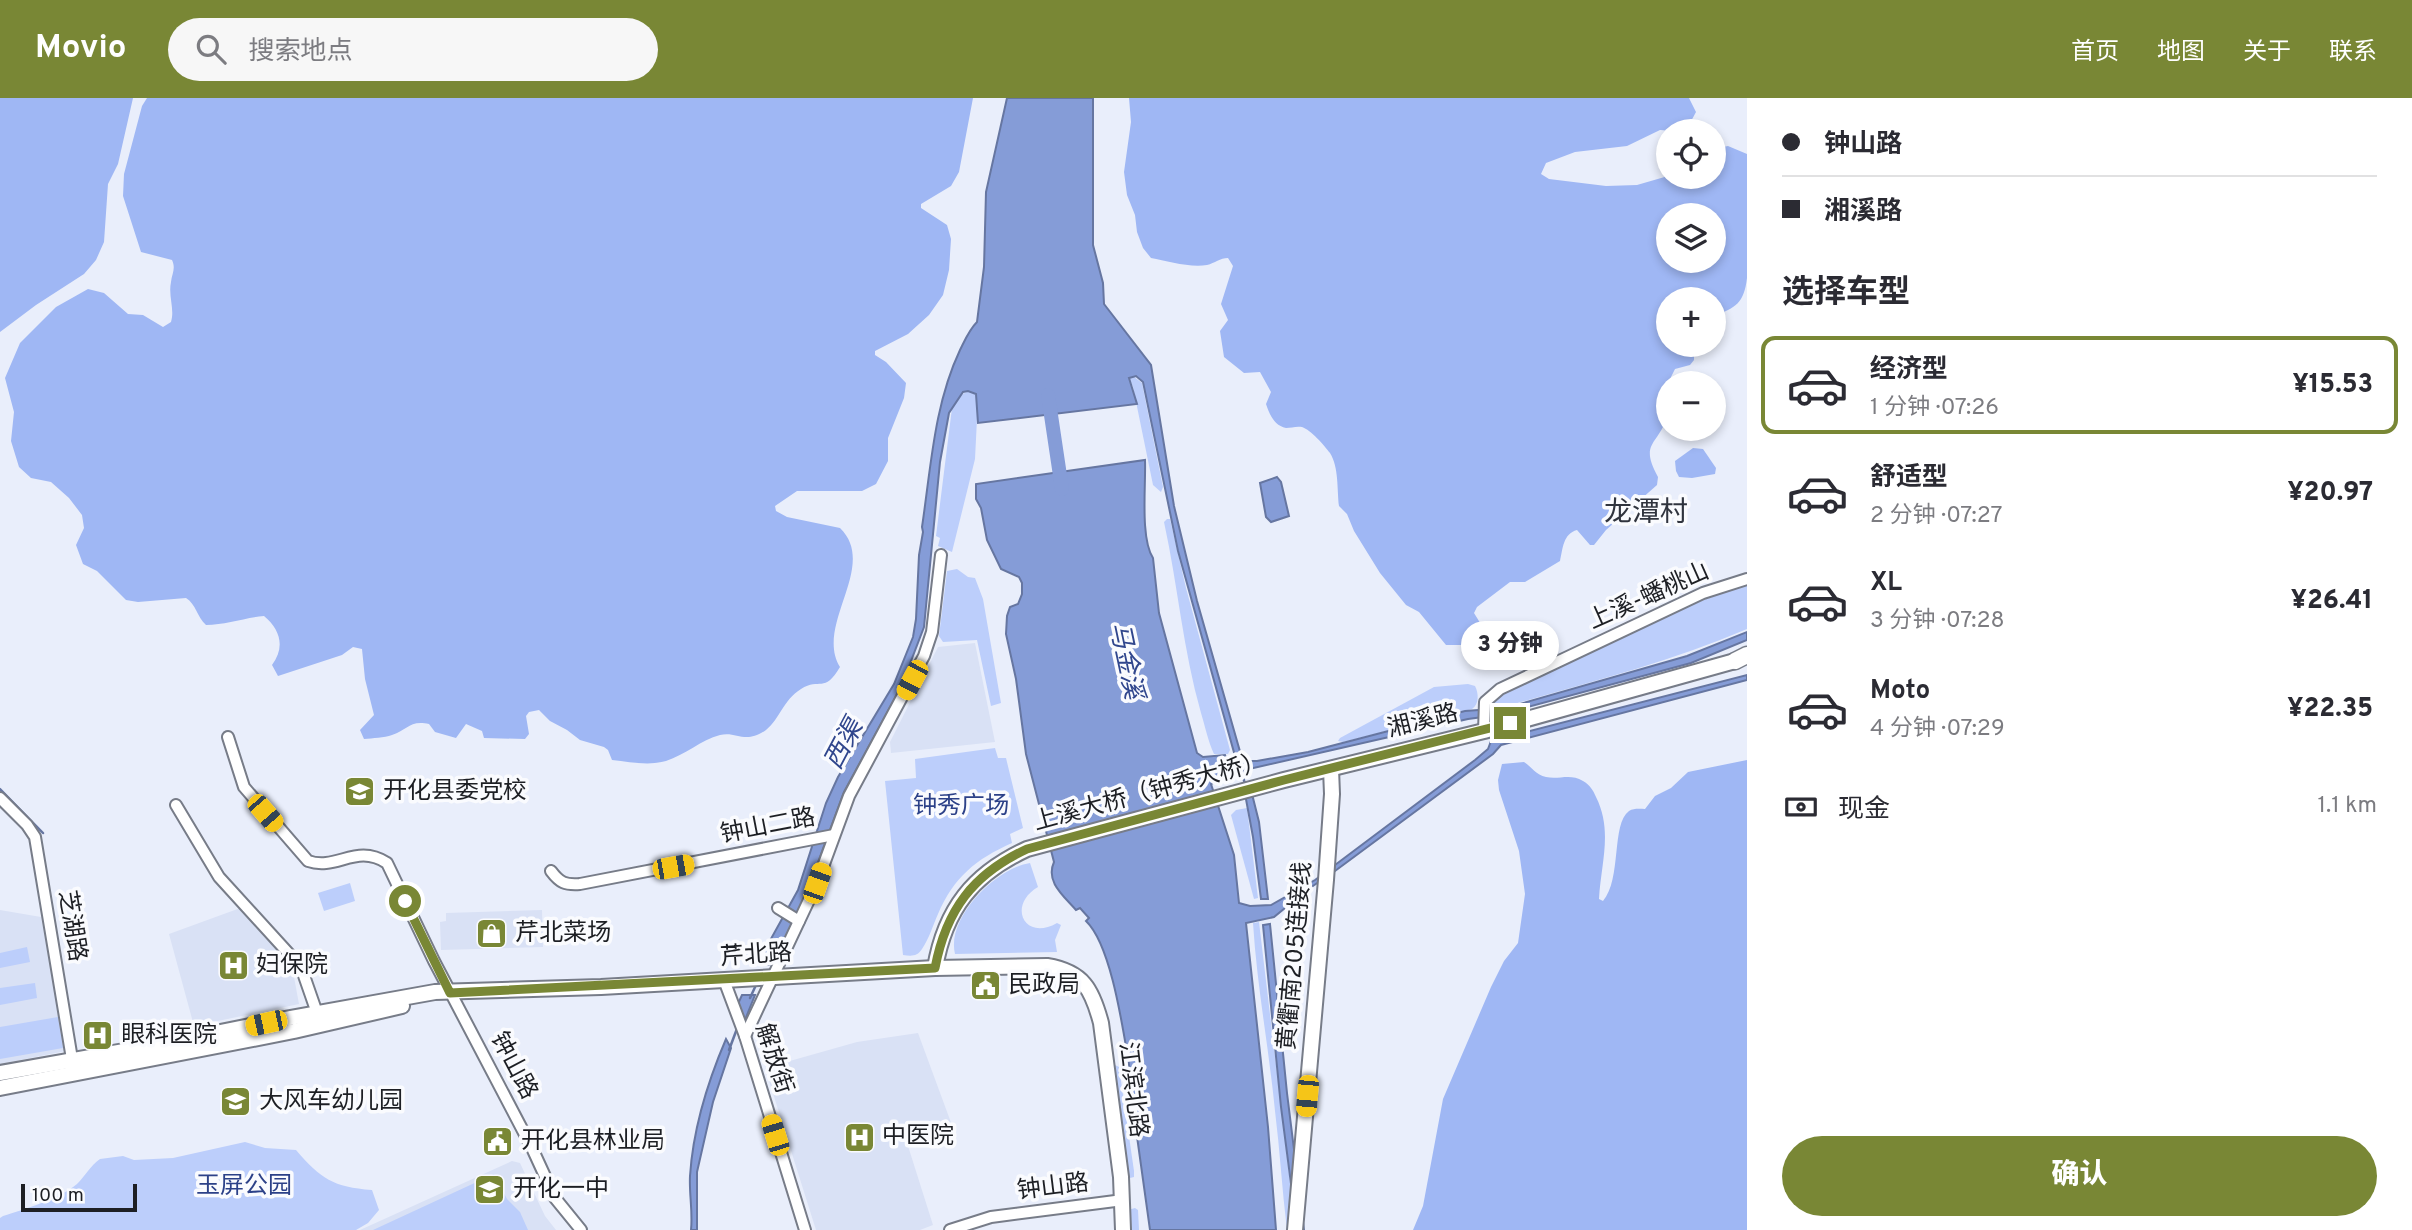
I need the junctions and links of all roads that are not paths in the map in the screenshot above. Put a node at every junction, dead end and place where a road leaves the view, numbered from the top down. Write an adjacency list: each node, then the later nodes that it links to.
1 (941, 555): 10 (street)
2 (1747, 579): 4 (street, 上溪-蟠桃山)
3 (1743, 658): 4 (main road, 湘溪路)
4 (1484, 730): 6 (main road, 湘溪路)
5 (228, 737): 18 (street, 钟山路)
6 (1331, 769): 7 (main road, 湘溪路); 30 (main road, 黄衢南205连接线)
7 (1284, 780): 14 (main road, 上溪大桥（钟秀大桥）)
8 (0, 797): 22 (street, 芝湖路)
9 (176, 805): 19 (street)
10 (834, 835): 11 (street, 钟山二路); 13 (street)
11 (551, 871)
12 (778, 908): 13 (street)
13 (799, 921): 16 (street)
14 (935, 968): 15 (main road, 芹北路); 16 (main road, 芹北路)
15 (1065, 969): 25 (main road, 江滨北路)
16 (775, 977): 17 (main road, 芹北路); 21 (street)
17 (724, 981): 18 (main road, 芹北路); 21 (street, 解放街)
18 (450, 993): 19 (main road, 芹北路); 20 (main road, 芹北路); 26 (street, 钟山路)
19 (317, 1013): 20 (main road, 芹北路)
20 (292, 1024): 22 (main road, 芹北路)
21 (745, 1036): 27 (street, 解放街)
22 (74, 1067): 23 (main road, 芹北路); 24 (main road, 芹北路)
23 (0, 1073)
24 (0, 1088)
25 (1123, 1200): 28 (street, 钟山路); 29 (main road, 江滨北路)
26 (581, 1230)
27 (805, 1230)
28 (950, 1230)
29 (1123, 1230)
30 (1295, 1230)

